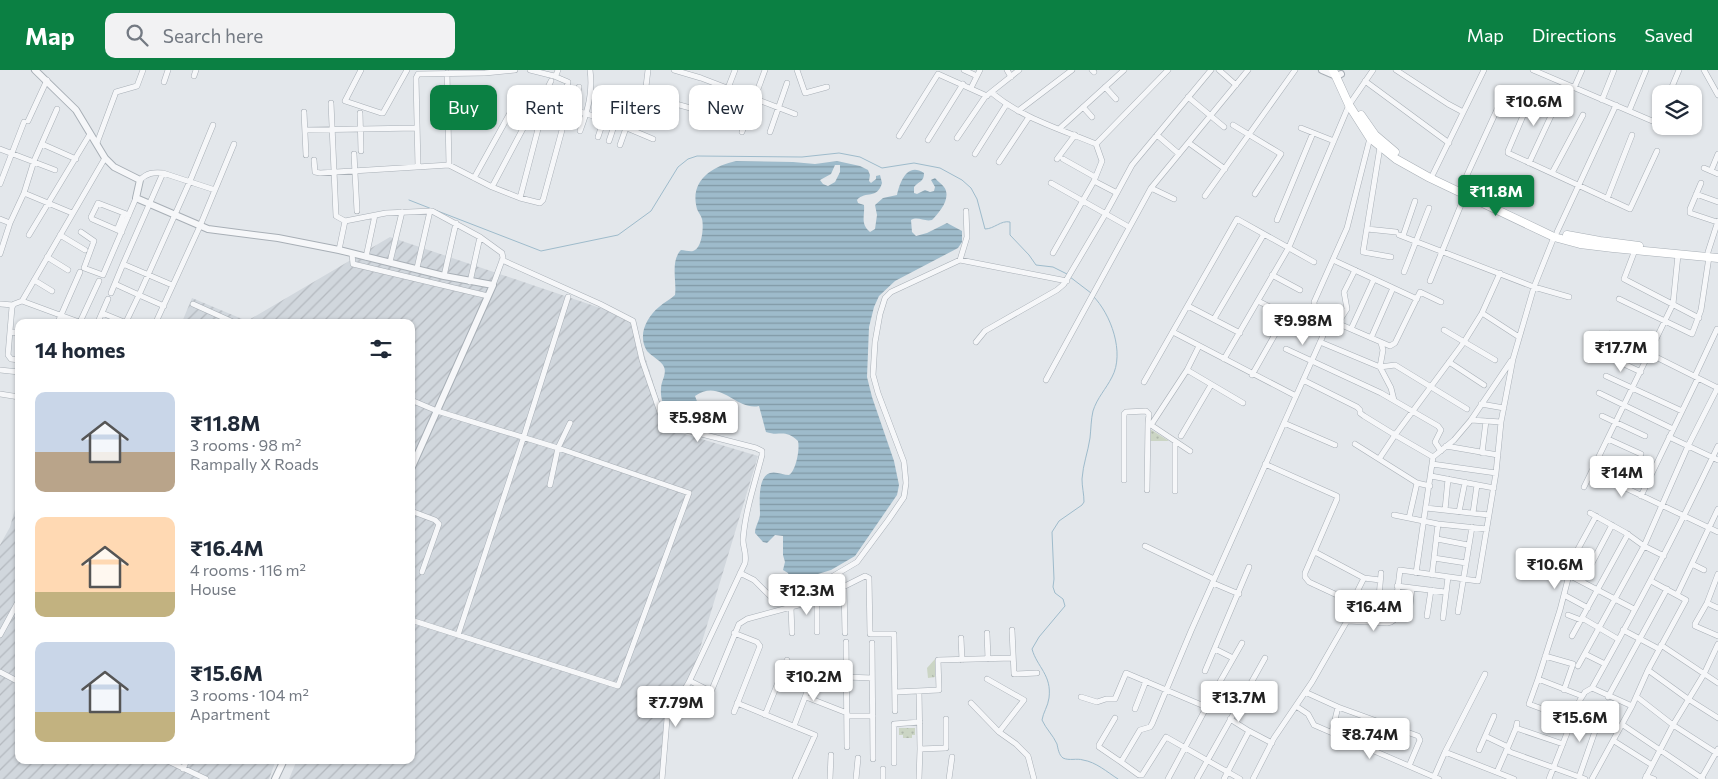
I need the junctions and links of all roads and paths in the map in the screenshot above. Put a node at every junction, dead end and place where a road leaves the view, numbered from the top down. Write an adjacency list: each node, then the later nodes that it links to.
1 (35, 70): 44 (street)
2 (143, 70): 123 (street)
3 (168, 70): 46 (street)
4 (361, 70): 5 (street)
5 (407, 70)
6 (515, 70): 36 (street)
7 (530, 70): 37 (street)
8 (558, 70): 43 (street)
9 (591, 70): 82 (street)
10 (648, 70): 50 (street)
11 (674, 70): 51 (street)
12 (735, 70): 52 (street)
13 (764, 70): 53 (street)
14 (797, 70): 56 (street)
15 (964, 70): 41 (street)
16 (980, 70): 41 (street)
17 (1007, 70): 42 (street)
18 (1019, 70): 42 (street)
19 (1072, 70): 76 (street)
20 (1124, 70): 58 (street)
21 (1168, 70): 127 (street)
22 (1211, 70): 64 (street)
23 (1219, 70): 54 (street)
24 (1248, 70): 54 (street)
25 (1295, 70): 115 (street)
26 (1322, 70): 39 (street)
27 (1373, 70): 45 (street)
28 (1396, 70): 80 (street)
29 (1484, 70): 80 (street)
30 (1533, 70): 40 (street)
31 (1582, 70): 59 (street)
32 (1614, 70): 66 (street)
33 (1646, 70): 77 (street)
34 (1679, 70): 55 (street)
35 (1704, 70): 63 (street)
36 (485, 71): 38 (street)
37 (540, 71): 43 (street)
38 (447, 73): 94 (street); 145 (street)
39 (1337, 73): 70 (main road)
40 (1545, 73): 59 (street)
41 (977, 76): 57 (street)
42 (1011, 77): 62 (street)
43 (553, 78): 49 (street); 165 (street)
44 (46, 80): 109 (street); 133 (street)
45 (1365, 81): 70 (street); 124 (street)
46 (164, 82)
47 (787, 83): 74 (street)
48 (963, 84): 57 (street); 114 (street); 119 (street)
49 (567, 85)
50 (646, 85)
51 (718, 85)
52 (729, 85)
53 (759, 85)
54 (1236, 85): 86 (street)
55 (1673, 85)
56 (826, 87)
57 (971, 88): 62 (street)
58 (1105, 88): 65 (street); 73 (street)
59 (1574, 88): 66 (street)
60 (1506, 90): 167 (street)
61 (1534, 90): 144 (street)
62 (990, 94): 71 (street); 116 (street)
63 (1718, 94)
64 (1188, 98): 86 (street); 111 (street)
65 (1116, 99)
66 (1602, 100): 72 (street)
67 (762, 101): 74 (street)
68 (1558, 101): 144 (street)
69 (331, 103): 96 (street)
70 (1351, 103): 117 (main road); 121 (street); 154 (main road)
71 (1006, 105): 76 (street); 135 (street)
72 (1616, 105): 77 (street); 164 (street)
73 (1083, 107): 89 (street); 98 (street)
74 (779, 108): 83 (street); 107 (street)
75 (57, 109): 125 (street)
76 (1018, 111): 87 (street)
77 (1629, 111): 90 (street)
78 (304, 112): 99 (street)
79 (582, 112): 82 (street)
80 (1463, 112): 124 (street)
81 (360, 113): 97 (street)
82 (587, 114): 84 (street); 106 (street)
83 (795, 114)
84 (592, 115)
85 (1583, 115): 155 (street)
86 (1211, 116): 93 (street); 122 (street)
87 (1029, 117): 98 (street); 143 (street)
88 (507, 118): 157 (street)
89 (1092, 118)
90 (1652, 121)
91 (213, 125): 160 (street)
92 (1233, 125): 115 (street)
93 (1224, 127)
94 (417, 128): 97 (street); 146 (street)
95 (1301, 128): 108 (street)
96 (332, 129): 97 (street); 99 (street); 152 (street)
97 (360, 129): 131 (street)
98 (1059, 129): 110 (street)
99 (305, 130): 138 (street)
100 (538, 130): 176 (street)
101 (565, 130): 176 (street)
102 (600, 130): 113 (street)
103 (613, 130): 120 (street)
104 (625, 130): 128 (street)
105 (631, 130): 118 (street)
106 (580, 131)
107 (770, 132)
108 (1313, 133): 121 (street); 195 (street)
109 (90, 134): 123 (street); 140 (street)
110 (1074, 135): 127 (street); 158 (street)
111 (1157, 135): 136 (street); 170 (street)
112 (1632, 135): 178 (street)
113 (598, 136)
114 (899, 136)
115 (1249, 136): 148 (street); 171 (street)
116 (957, 138)
117 (1370, 138): 129 (main road); 229 (street)
118 (653, 139)
119 (928, 140)
120 (609, 141)
121 (1334, 141): 212 (street)
122 (1189, 142): 136 (street); 148 (street)
123 (97, 143): 139 (street)
124 (1449, 143): 154 (street)
125 (42, 144): 140 (street); 142 (street)
126 (234, 144): 168 (street)
127 (1096, 144): 158 (street)
128 (620, 145)
129 (1380, 147): 173 (main road); 202 (street)
130 (0, 149): 133 (street)
131 (361, 151)
132 (1657, 151): 178 (street)
133 (12, 154): 142 (street); 163 (street)
134 (354, 154): 150 (street)
135 (975, 154)
136 (1179, 154): 166 (street)
137 (1718, 154): 151 (street)
138 (306, 155)
139 (105, 158): 159 (street); 189 (street)
140 (76, 159): 182 (street)
141 (314, 160): 152 (street)
142 (34, 161): 149 (street); 169 (street)
143 (999, 162)
144 (1529, 162): 155 (street)
145 (449, 165): 146 (street); 157 (street)
146 (418, 167): 150 (street)
147 (1704, 168): 151 (street)
148 (1225, 169): 174 (street)
149 (55, 170)
150 (355, 171): 152 (street); 185 (street)
151 (1711, 171): 156 (street)
152 (334, 172): 196 (street)
153 (163, 173): 159 (street); 160 (street); 183 (street)
154 (1433, 174): 167 (main road)
155 (1552, 174): 164 (street)
156 (1718, 174)
157 (474, 178): 165 (street)
158 (1094, 179): 170 (street); 179 (street)
159 (140, 180): 175 (street)
160 (190, 181): 168 (street); 192 (street)
161 (1051, 183): 179 (street)
162 (1701, 183): 172 (street)
163 (0, 184)
164 (1579, 186): 178 (street); 207 (street)
165 (492, 187): 176 (street)
166 (1151, 188): 177 (street); 201 (street)
167 (1461, 188): 207 (main road)
168 (215, 190): 200 (street)
169 (24, 193): 182 (street); 198 (street)
170 (1117, 193): 190 (street)
171 (1255, 194)
172 (1696, 194): 181 (street); 197 (street)
173 (1466, 195): 207 (main road); 216 (street)
174 (1206, 196)
175 (136, 198): 183 (street); 191 (street)
176 (520, 198)
177 (1174, 199)
178 (1607, 199)
179 (1082, 200): 190 (street); 217 (street)
180 (1415, 202): 206 (street)
181 (1718, 202)
182 (49, 204): 189 (street); 209 (street)
183 (149, 204): 192 (street); 232 (street)
184 (1429, 208): 211 (street)
185 (357, 210)
186 (430, 211): 188 (street); 199 (street); 233 (street)
187 (966, 211): 228 (street)
188 (402, 212): 193 (street); 230 (street)
189 (72, 213): 208 (street)
190 (1106, 213): 201 (street); 245 (street)
191 (127, 214): 203 (street); 203 (street)
192 (174, 214): 200 (street); 239 (street)
193 (375, 215): 196 (street); 224 (street)
194 (0, 219): 198 (street)
195 (1277, 220)
196 (345, 221): 214 (street)
197 (1718, 221): 222 (street)
198 (10, 222): 218 (street)
199 (456, 223): 210 (street); 241 (street)
200 (200, 226): 214 (street); 249 (street)
201 (1129, 227): 320 (street)
202 (1367, 229): 206 (street); 225 (street)
203 (120, 231): 204 (street)
204 (81, 232)
205 (1264, 234): 212 (street); 271 (street); 284 (street)
206 (1399, 234): 211 (street)
207 (1556, 234): 215 (main road); 222 (main road); 251 (street)
208 (60, 235): 213 (street); 223 (street)
209 (29, 236)
210 (480, 236): 227 (street); 247 (street)
211 (1416, 242): 216 (street); 237 (street)
212 (1289, 247): 231 (street); 240 (street)
213 (85, 250)
214 (339, 250): 219 (street)
215 (1635, 250): 221 (main road); 268 (street)
216 (1442, 251): 238 (street); 246 (street)
217 (1053, 252)
218 (0, 254)
219 (352, 254): 224 (street); 257 (street)
220 (1718, 254): 222 (main road)
221 (1678, 255): 222 (main road); 268 (street)
222 (1708, 255): 226 (main road); 275 (street)
223 (47, 257): 234 (street); 243 (street)
224 (366, 257): 230 (street)
225 (1391, 257)
226 (1718, 258)
227 (502, 260): 250 (street); 425 (street)
228 (960, 260): 245 (street); 425 (street)
229 (1333, 260): 235 (street); 285 (street)
230 (390, 262): 233 (street)
231 (1314, 262)
232 (124, 264): 239 (street); 248 (street)
233 (417, 268): 241 (street)
234 (68, 270)
235 (1355, 270): 242 (street); 287 (street)
236 (80, 272): 274 (street)
237 (1404, 272)
238 (1500, 273): 251 (street); 273 (street)
239 (147, 275): 249 (street); 256 (street)
240 (1272, 275): 254 (street); 263 (street)
241 (444, 276): 247 (street)
242 (1374, 279): 252 (street); 288 (street)
243 (34, 280): 253 (street); 264 (street)
244 (99, 281): 278 (street)
245 (1067, 281): 298 (street)
246 (1430, 281)
247 (470, 282): 250 (street)
248 (115, 284): 255 (street); 256 (street)
249 (172, 285): 270 (street)
250 (493, 286): 257 (street)
251 (1534, 287): 258 (street); 296 (street)
252 (1394, 288): 261 (street); 297 (street)
253 (52, 290)
254 (1300, 290)
255 (111, 293)
256 (138, 295): 270 (street); 281 (street)
257 (488, 296): 339 (street)
258 (1569, 297)
259 (568, 298): 355 (street)
260 (108, 299): 272 (street)
261 (1418, 299): 265 (street); 301 (street)
262 (1619, 299): 286 (street)
263 (1258, 300): 294 (street); 317 (street)
264 (22, 302): 269 (street); 274 (street)
265 (1441, 302)
266 (1, 304): 269 (street)
267 (193, 304): 283 (street)
268 (1673, 304): 275 (street); 286 (street)
269 (13, 305): 291 (street)
270 (164, 306): 282 (street)
271 (1188, 306): 284 (street); 292 (street)
272 (102, 313): 279 (street); 280 (street)
273 (1482, 313): 296 (street); 300 (street)
274 (61, 315): 276 (street); 277 (street)
275 (1699, 318): 286 (street)
276 (59, 319)
277 (72, 319)
278 (81, 319)
279 (99, 319)
280 (117, 319)
281 (126, 319)
282 (158, 319)
283 (226, 319)
284 (1214, 319): 294 (street)
285 (1330, 320): 287 (street); 299 (street)
286 (1665, 321): 304 (street)
287 (1338, 324): 288 (street)
288 (1351, 328): 297 (street)
289 (1717, 329): 319 (street)
290 (1444, 330): 300 (street)
291 (10, 332): 293 (street); 306 (street)
292 (1173, 332): 302 (street); 322 (street)
293 (15, 333)
294 (1240, 333): 307 (street)
295 (1610, 334): 304 (street)
296 (1519, 337): 308 (street)
297 (1371, 338): 301 (street)
298 (976, 342)
299 (1320, 342): 309 (street); 312 (street)
300 (1464, 342): 310 (street); 311 (street)
301 (1381, 343): 312 (street)
302 (1199, 346): 307 (street); 314 (street)
303 (1286, 349): 309 (street)
304 (1650, 354): 316 (street); 319 (street)
305 (1609, 357): 316 (street)
306 (15, 359)
307 (1224, 359): 317 (street)
308 (1513, 359): 335 (street); 337 (street)
309 (1312, 360): 321 (street); 332 (street)
310 (1495, 360)
311 (1449, 362): 324 (street); 325 (street)
312 (1380, 367): 325 (street); 332 (street)
313 (0, 370): 315 (street)
314 (1187, 370): 323 (street); 349 (street)
315 (15, 372)
316 (1641, 372): 327 (street)
317 (1252, 375): 331 (street)
318 (1606, 376): 327 (street)
319 (1696, 377): 326 (street); 341 (street)
320 (1046, 380)
321 (1303, 380): 331 (street); 351 (street)
322 (1144, 382)
323 (1211, 385): 334 (street); 352 (street)
324 (1484, 385)
325 (1431, 386): 338 (street); 340 (street)
326 (1718, 387): 361 (street)
327 (1633, 389): 336 (street); 341 (street)
328 (1599, 393): 336 (street)
329 (0, 394): 330 (street)
330 (15, 396)
331 (1296, 396): 347 (street)
332 (1394, 400): 340 (street)
333 (415, 402): 339 (street)
334 (1243, 403)
335 (1481, 404): 337 (street); 343 (street)
336 (1625, 405): 348 (street); 350 (street)
337 (1504, 408): 345 (street)
338 (1467, 409)
339 (437, 411): 355 (street); 372 (street)
340 (1413, 411): 351 (street); 365 (street)
341 (1682, 411): 350 (street)
342 (1602, 416): 348 (street)
343 (1471, 420): 344 (street); 360 (street)
344 (1486, 421): 345 (street); 366 (street)
345 (1501, 422): 368 (street)
346 (570, 423): 363 (street)
347 (1284, 423): 359 (street); 373 (street)
348 (1617, 423): 353 (street); 356 (street)
349 (1150, 424): 357 (street); 379 (street); 387 (street)
350 (1673, 429): 354 (street)
351 (1395, 435): 369 (street); 370 (street)
352 (1181, 436)
353 (1645, 436)
354 (1669, 437): 361 (street); 389 (street)
355 (523, 438): 363 (street); 473 (street)
356 (1608, 440): 367 (street); 375 (street)
357 (1175, 441): 364 (street); 388 (street)
358 (1355, 444): 370 (street)
359 (1334, 445)
360 (1446, 446): 365 (street); 366 (street)
361 (1688, 446): 371 (street); 390 (street)
362 (1718, 446): 371 (street)
363 (558, 448): 382 (street); 473 (street)
364 (1190, 451)
365 (1441, 451): 369 (street)
366 (1482, 453): 368 (street)
367 (1641, 454)
368 (1498, 455): 376 (street)
369 (1434, 457): 374 (street)
370 (1379, 459): 381 (street)
371 (1715, 459): 401 (street)
372 (415, 460)
373 (1265, 464): 415 (street); 433 (street)
374 (1432, 464): 376 (street); 377 (street)
375 (1592, 472): 386 (street); 389 (street)
376 (1496, 473): 385 (street)
377 (1431, 476): 378 (street); 384 (street)
378 (1448, 479): 380 (street); 393 (street)
379 (1124, 480)
380 (1465, 482): 383 (street); 395 (street)
381 (1417, 483): 384 (street); 402 (street)
382 (550, 485)
383 (1478, 485): 385 (street); 396 (street)
384 (1430, 486): 391 (street)
385 (1494, 488): 399 (street)
386 (1584, 488)
387 (1147, 490)
388 (1175, 491)
389 (1641, 496): 390 (street)
390 (1661, 506): 401 (street); 414 (street)
391 (1426, 508): 393 (street); 403 (street)
392 (1718, 509): 407 (street)
393 (1445, 510): 395 (street)
394 (415, 512): 422 (street)
395 (1458, 512): 396 (street)
396 (1473, 513): 399 (street)
397 (1590, 513): 400 (street)
398 (1394, 515): 402 (street)
399 (1489, 515): 408 (street)
400 (1596, 516): 405 (street); 428 (street)
401 (1685, 516): 407 (street); 416 (street)
402 (1409, 518): 403 (street)
403 (1424, 520): 404 (street); 424 (street)
404 (1438, 524): 406 (street); 411 (street)
405 (1612, 525): 410 (street); 435 (street)
406 (1472, 528): 408 (street); 412 (street)
407 (1709, 528): 409 (street); 419 (street)
408 (1487, 530): 431 (street)
409 (1718, 532)
410 (1628, 534): 414 (street); 441 (street)
411 (1436, 539): 412 (street); 417 (street)
412 (1468, 545): 418 (street)
413 (1145, 546): 433 (street)
414 (1644, 546): 416 (street); 446 (street)
415 (1315, 552): 430 (street); 448 (street)
416 (1664, 556): 434 (street)
417 (1434, 558): 418 (street); 427 (street)
418 (1466, 563): 431 (street)
419 (1692, 564): 421 (street); 445 (street)
420 (1249, 567): 443 (street)
421 (1704, 570)
422 (422, 572)
423 (1381, 572): 432 (street)
424 (1416, 572): 427 (street); 436 (street)
425 (740, 573): 510 (street)
426 (1718, 574): 449 (street)
427 (1432, 575): 429 (street)
428 (1569, 575): 435 (street); 444 (street)
429 (1448, 577): 431 (street); 442 (street)
430 (1364, 578): 432 (street); 448 (street)
431 (1464, 579): 455 (street)
432 (1380, 580): 463 (street)
433 (1213, 581): 443 (street); 513 (street)
434 (1651, 581): 439 (street); 453 (street)
435 (1582, 582): 441 (street)
436 (1397, 586): 438 (street); 456 (street)
437 (844, 587): 447 (street); 470 (street); 517 (street)
438 (1412, 588): 440 (street); 456 (street)
439 (1667, 589): 445 (street); 478 (street)
440 (1431, 590): 442 (street); 458 (street)
441 (1598, 590): 446 (street); 451 (street)
442 (1445, 592): 459 (street)
443 (1238, 594): 484 (street)
444 (1564, 595): 451 (street); 486 (street)
445 (1677, 595): 483 (street)
446 (1615, 599): 453 (street); 464 (street)
447 (817, 600): 450 (street); 468 (street)
448 (1352, 602): 462 (street)
449 (1707, 603): 452 (street); 475 (street)
450 (791, 608): 467 (street); 469 (street)
451 (1588, 608): 460 (street)
452 (1718, 608)
453 (1634, 609): 466 (street)
454 (15, 612): 472 (street)
455 (1458, 612)
456 (1394, 614): 463 (street)
457 (1568, 615): 460 (street)
458 (1428, 616)
459 (1443, 618)
460 (1581, 619): 464 (street); 474 (street)
461 (415, 621): 473 (street)
462 (1347, 621): 463 (street); 518 (street)
463 (1376, 622)
464 (1599, 628): 477 (street); 485 (street)
465 (1012, 630): 487 (street)
466 (1623, 630): 477 (street); 478 (street)
467 (734, 632): 515 (street); 525 (street)
468 (817, 632)
469 (792, 633)
470 (845, 633)
471 (987, 633): 491 (street)
472 (0, 635)
473 (458, 635)
474 (1572, 636)
475 (1718, 636)
476 (961, 638): 493 (street)
477 (1618, 639): 495 (street)
478 (1640, 639): 483 (street); 522 (street)
479 (846, 642): 504 (street)
480 (872, 643): 505 (street)
481 (1242, 643): 488 (street)
482 (1718, 644): 490 (street)
483 (1660, 647): 497 (street); 503 (street)
484 (1215, 649): 488 (street); 499 (street)
485 (1585, 654): 495 (street); 496 (street)
486 (1545, 656): 507 (street); 514 (street)
487 (1013, 658): 491 (street); 501 (street)
488 (1233, 658): 531 (street)
489 (1265, 658): 543 (street)
490 (1712, 658): 494 (street); 503 (street)
491 (988, 659): 493 (street)
492 (787, 660): 535 (street)
493 (962, 660): 516 (street)
494 (1718, 661)
495 (1605, 664): 512 (street)
496 (1578, 666)
497 (1648, 670): 523 (street); 524 (street)
498 (815, 671): 520 (street)
499 (1205, 671)
500 (0, 672): 508 (street)
501 (1037, 673)
502 (1485, 674): 562 (street)
503 (1704, 674): 511 (street); 524 (street)
504 (846, 677): 505 (street); 536 (street)
505 (872, 678): 537 (street)
506 (987, 679): 550 (street)
507 (1538, 679): 514 (street); 544 (street)
508 (15, 680)
509 (1146, 681): 513 (street); 521 (street); 532 (street)
510 (689, 682): 515 (street); 586 (street)
511 (1718, 683)
512 (1592, 688): 519 (street); 522 (street)
513 (1167, 689): 531 (street); 569 (street)
514 (1564, 690): 519 (street)
515 (710, 691): 526 (street)
516 (919, 691): 517 (street); 545 (street)
517 (895, 692): 533 (street)
518 (1305, 692): 528 (street); 529 (street)
519 (1582, 696): 544 (street)
520 (806, 697): 536 (street); 548 (street)
521 (1081, 697)
522 (1608, 697): 530 (street)
523 (1637, 697): 530 (street); 546 (street)
524 (1688, 699): 541 (street); 546 (street)
525 (737, 703): 534 (street); 535 (street)
526 (706, 704)
527 (971, 704): 550 (street)
528 (1296, 706): 551 (street); 554 (street)
529 (1338, 706): 551 (street); 575 (street)
530 (1632, 706): 547 (street)
531 (1205, 708): 557 (street)
532 (1135, 709)
533 (895, 711)
534 (734, 712)
535 (765, 714): 548 (street)
536 (847, 715): 537 (street); 556 (street)
537 (873, 716): 567 (street)
538 (1494, 716): 552 (street)
539 (1600, 717): 581 (street)
540 (1115, 718): 569 (street)
541 (1718, 718)
542 (946, 719): 559 (street)
543 (1230, 719): 549 (street); 568 (street)
544 (1572, 720): 555 (street)
545 (920, 722): 559 (street); 573 (street)
546 (1673, 724): 560 (street); 563 (street)
547 (1623, 725): 553 (street); 560 (street)
548 (794, 726): 587 (street)
549 (1249, 731): 554 (street); 579 (street)
550 (999, 732): 593 (street)
551 (1332, 732): 575 (street)
552 (1485, 736): 558 (street); 561 (street)
553 (1614, 741): 574 (street); 602 (street)
554 (1272, 743): 598 (street)
555 (1563, 744): 558 (street); 576 (street)
556 (847, 747)
557 (1184, 747): 568 (street); 569 (street); 594 (street)
558 (1508, 748): 576 (street); 580 (street)
559 (920, 749): 591 (street)
560 (1660, 749): 574 (street); 604 (street)
561 (1479, 750)
562 (1445, 752): 580 (street); 582 (street)
563 (1717, 752): 604 (street)
564 (831, 755): 588 (street)
565 (952, 757): 592 (street)
566 (858, 758): 589 (street)
567 (873, 759)
568 (1207, 760): 579 (street); 595 (street)
569 (1121, 762)
570 (174, 764): 577 (street)
571 (185, 764): 577 (street)
572 (282, 764): 585 (street)
573 (894, 764)
574 (1652, 765): 583 (street)
575 (1409, 766): 582 (street)
576 (1553, 767): 581 (street); 600 (street)
577 (183, 769): 584 (street)
578 (883, 769): 590 (street)
579 (1228, 772): 596 (street); 597 (street)
580 (1499, 775): 599 (street)
581 (1579, 776): 601 (street)
582 (1437, 778)
583 (1646, 778): 603 (street)
584 (206, 779)
585 (275, 779)
586 (662, 779)
587 (795, 779)
588 (830, 779)
589 (856, 779)
590 (882, 779)
591 (919, 779)
592 (948, 779)
593 (1034, 779)
594 (1168, 779)
595 (1197, 779)
596 (1224, 779)
597 (1240, 779)
598 (1253, 779)
599 (1514, 779)
600 (1549, 779)
601 (1585, 779)
602 (1592, 779)
603 (1654, 779)
604 (1702, 779)

